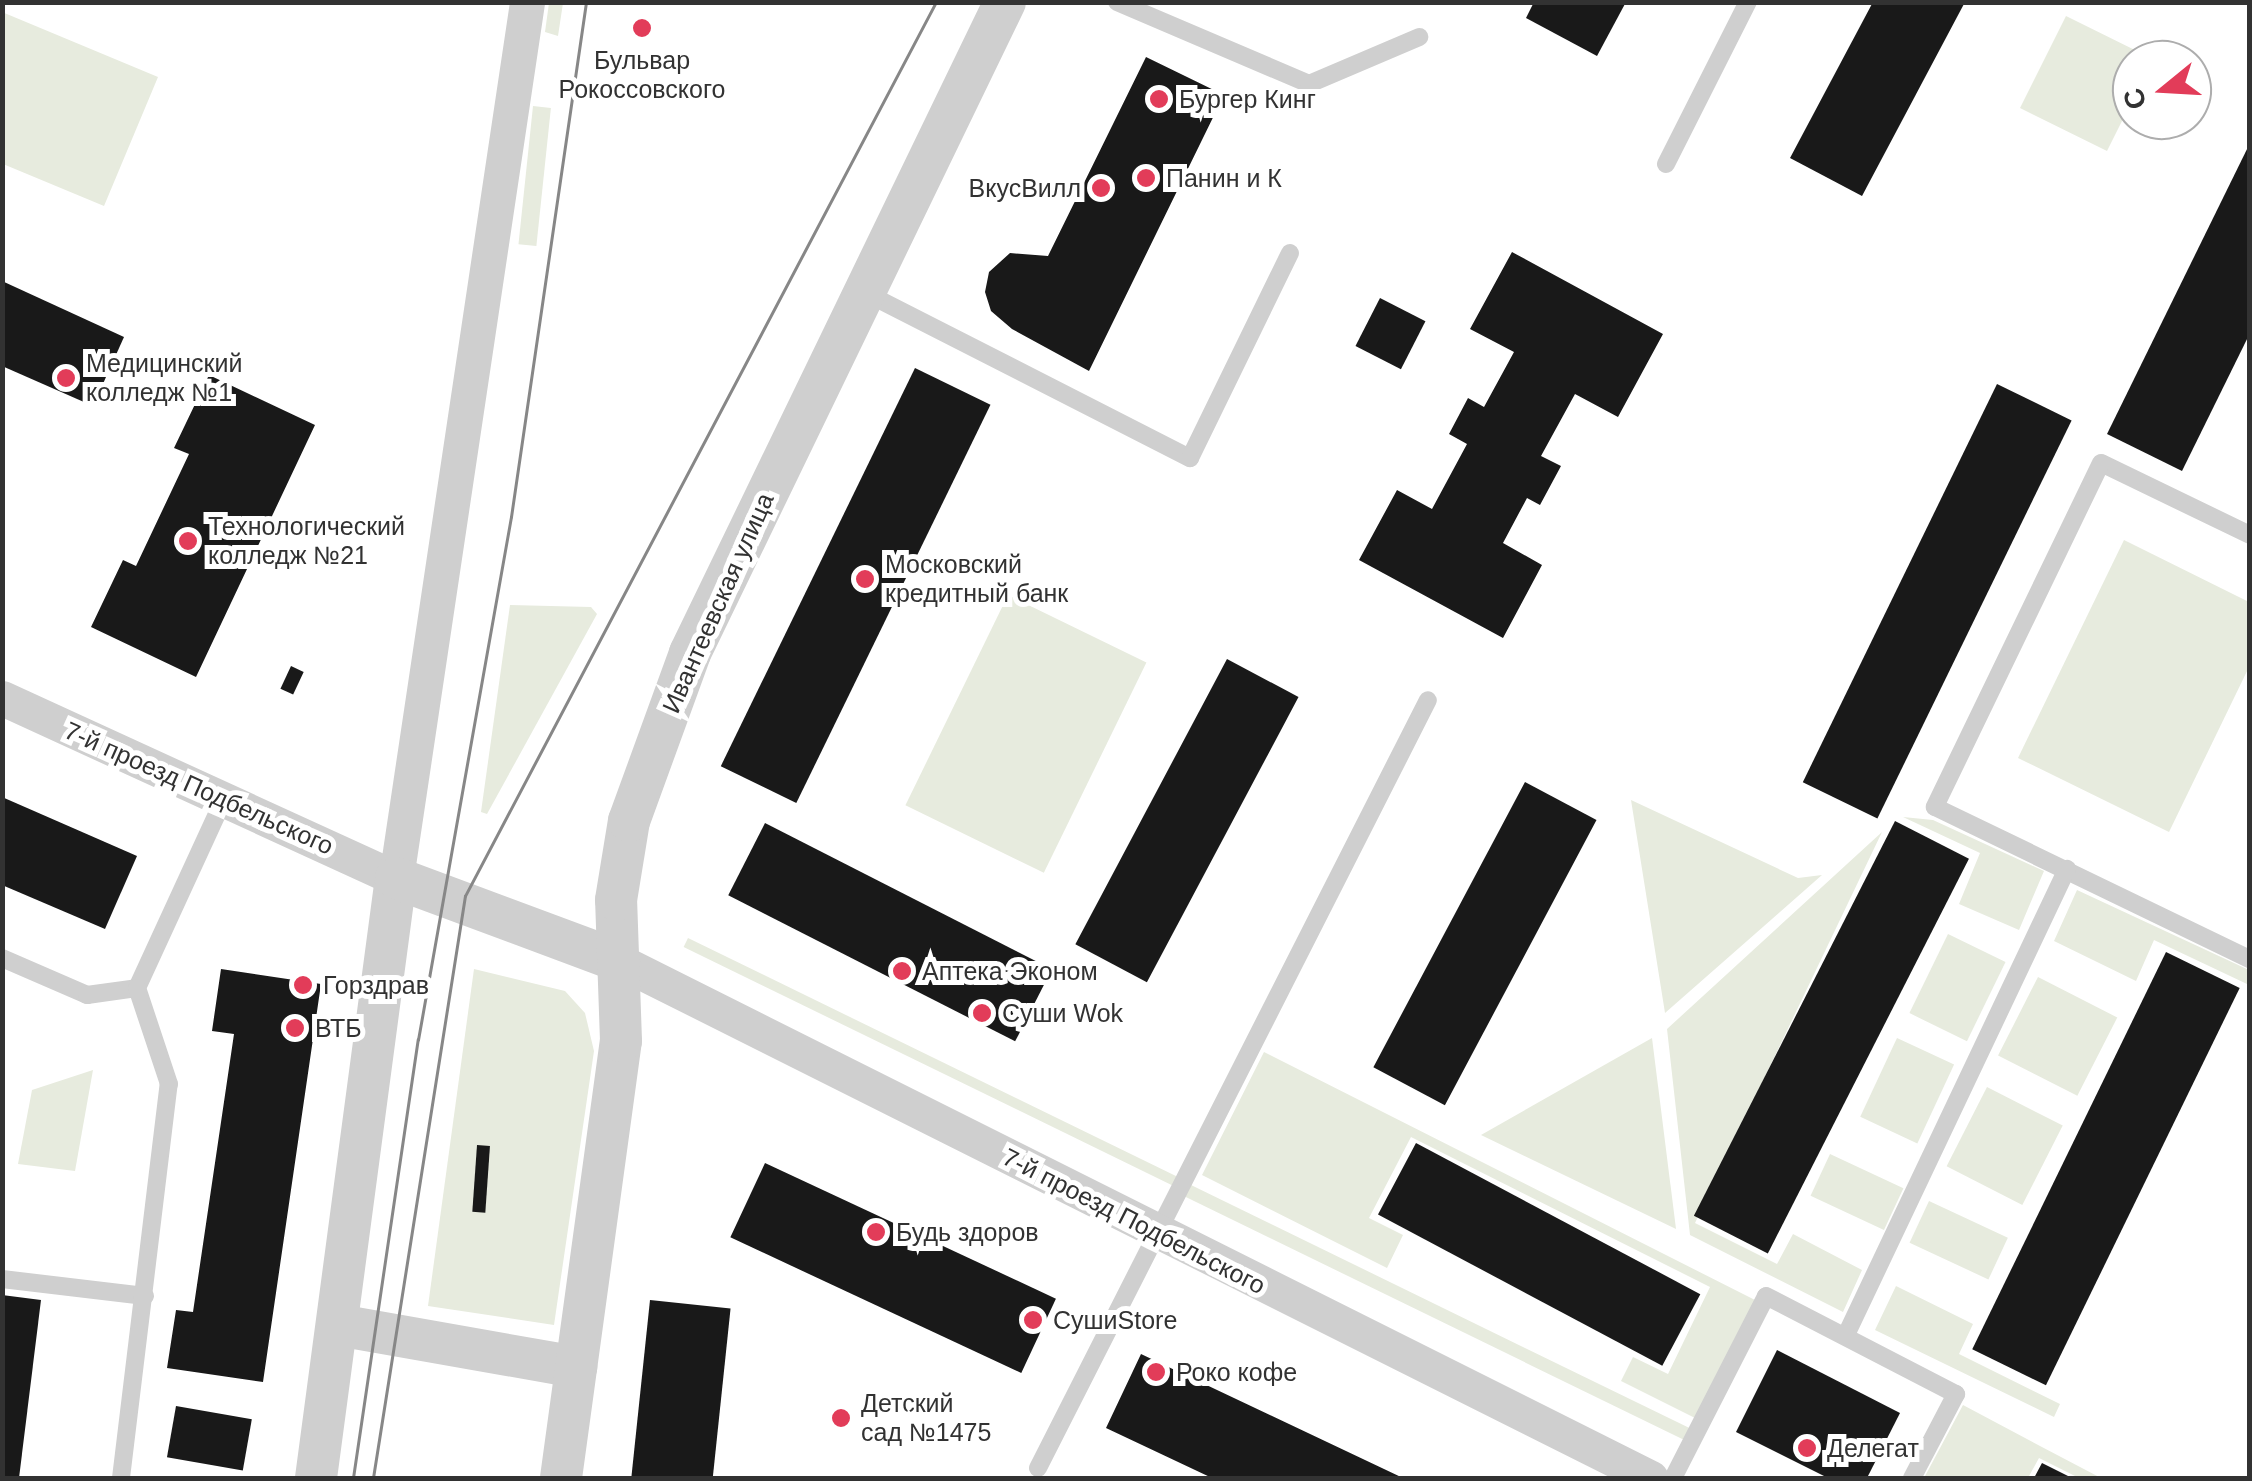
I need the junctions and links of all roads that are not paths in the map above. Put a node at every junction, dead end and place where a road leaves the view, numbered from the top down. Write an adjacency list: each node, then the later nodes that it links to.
1 (528, 2): 14 (street)
2 (1006, 2): 8 (street, Ивантеевская улица)
3 (1117, 2): 5 (lane)
4 (1748, 2): 6 (lane)
5 (1419, 37)
6 (1666, 164)
7 (1290, 253): 8 (lane)
8 (864, 292): 17 (street, Ивантеевская улица)
9 (2250, 536): 13 (lane)
10 (2, 698): 12 (street, 7-й проезд Подбельского)
11 (1428, 700): 19 (lane)
12 (223, 801): 14 (street, 7-й проезд Подбельского); 18 (lane)
13 (2068, 869): 16 (lane); 23 (lane)
14 (396, 878): 17 (street); 22 (street)
15 (2, 958): 18 (lane)
16 (2250, 960)
17 (619, 962): 19 (street, 7-й проезд Подбельского); 24 (street, Ивантеевская улица)
18 (137, 988): 21 (lane)
19 (1160, 1234): 25 (lane); 29 (street, 7-й проезд Подбельского)
20 (2, 1279): 21 (lane)
21 (145, 1296): 26 (lane)
22 (338, 1326): 24 (street); 27 (street)
23 (1846, 1335): 30 (lane); 31 (lane)
24 (576, 1367): 28 (street, Ивантеевская улица)
25 (1038, 1468)
26 (121, 1478)
27 (316, 1478)
28 (561, 1478)
29 (1650, 1478)
30 (1673, 1478)
31 (1912, 1478)

